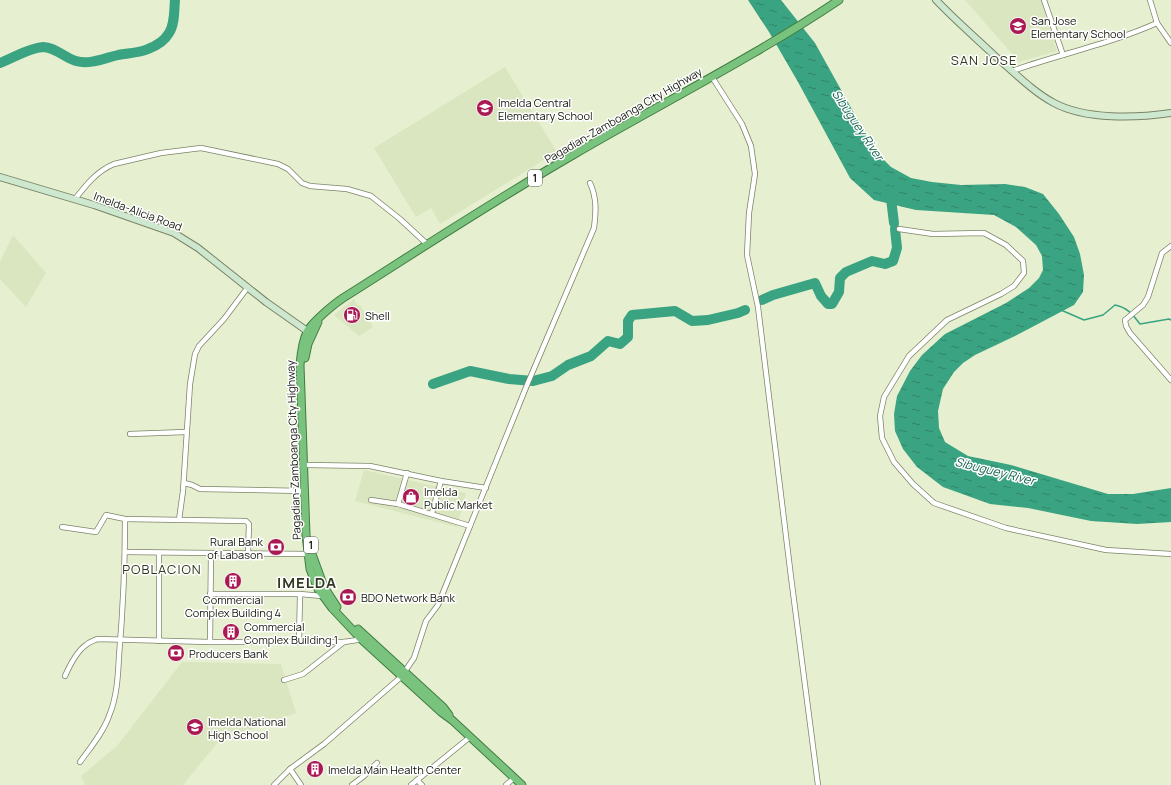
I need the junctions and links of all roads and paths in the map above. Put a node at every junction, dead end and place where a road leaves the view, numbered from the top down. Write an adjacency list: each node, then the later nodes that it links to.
1 (839, 0): 9 (highway, Pagadian-Zamboanga City Highway / 1)
2 (936, 0): 8 (main road)
3 (1044, 0): 7 (street)
4 (1150, 0): 5 (street)
5 (1157, 23): 6 (street); 7 (street)
6 (1171, 43)
7 (1063, 55): 8 (street)
8 (1012, 71): 10 (main road)
9 (712, 77): 15 (highway, Pagadian-Zamboanga City Highway / 1); 66 (street)
10 (1171, 113)
11 (0, 177): 13 (main road, Imelda-Alicia Road)
12 (590, 183): 26 (street)
13 (75, 199): 15 (street); 17 (main road, Imelda-Alicia Road)
14 (899, 228): 40 (street)
15 (428, 245): 18 (highway, Pagadian-Zamboanga City Highway / 1)
16 (1171, 246): 19 (street)
17 (248, 287): 18 (main road, Imelda-Alicia Road); 20 (street)
18 (310, 333): 22 (highway, Pagadian-Zamboanga City Highway / 1); 27 (highway, Pagadian-Zamboanga City Highway / 1)
19 (1171, 380)
20 (186, 432): 21 (street); 25 (street)
21 (130, 434)
22 (307, 465): 23 (street); 39 (highway, Pagadian-Zamboanga City Highway / 1)
23 (407, 473): 24 (street); 29 (street)
24 (441, 481): 26 (street); 30 (street)
25 (184, 483): 27 (street); 32 (street)
26 (486, 488): 33 (street)
27 (304, 491): 39 (highway, Pagadian-Zamboanga City Highway / 1)
28 (370, 500): 29 (street)
29 (398, 504): 30 (street)
30 (432, 513): 33 (street)
31 (125, 518): 32 (street); 34 (street); 35 (street)
32 (179, 520): 38 (street)
33 (470, 526): 50 (street)
34 (62, 527)
35 (125, 552): 36 (street); 44 (street)
36 (159, 553): 37 (street); 46 (street)
37 (211, 553): 38 (street); 41 (street)
38 (248, 553): 39 (street)
39 (310, 554): 43 (highway, Pagadian-Zamboanga City Highway / 1); 45 (highway, Pagadian-Zamboanga City Highway / 1)
40 (1171, 554)
41 (210, 594): 42 (street); 47 (street)
42 (300, 594): 43 (street); 48 (street)
43 (322, 596): 45 (highway, Pagadian-Zamboanga City Highway / 1)
44 (121, 639): 46 (street); 51 (street); 54 (street)
45 (364, 639): 49 (street); 50 (highway, Pagadian-Zamboanga City Highway / 1)
46 (159, 641): 47 (street)
47 (210, 642): 48 (street)
48 (299, 642): 49 (street)
49 (344, 642): 52 (street)
50 (403, 674): 53 (highway, Pagadian-Zamboanga City Highway / 1); 56 (street)
51 (65, 676)
52 (284, 680)
53 (470, 737): 57 (highway, Pagadian-Zamboanga City Highway / 1); 58 (street)
54 (80, 762)
55 (377, 763): 61 (street)
56 (290, 768): 59 (street); 60 (street)
57 (514, 778): 64 (street); 65 (highway, Pagadian-Zamboanga City Highway / 1)
58 (417, 780): 62 (street); 63 (street)
59 (274, 785)
60 (301, 785)
61 (352, 785)
62 (411, 785)
63 (422, 785)
64 (506, 785)
65 (522, 785)
66 (818, 785)

